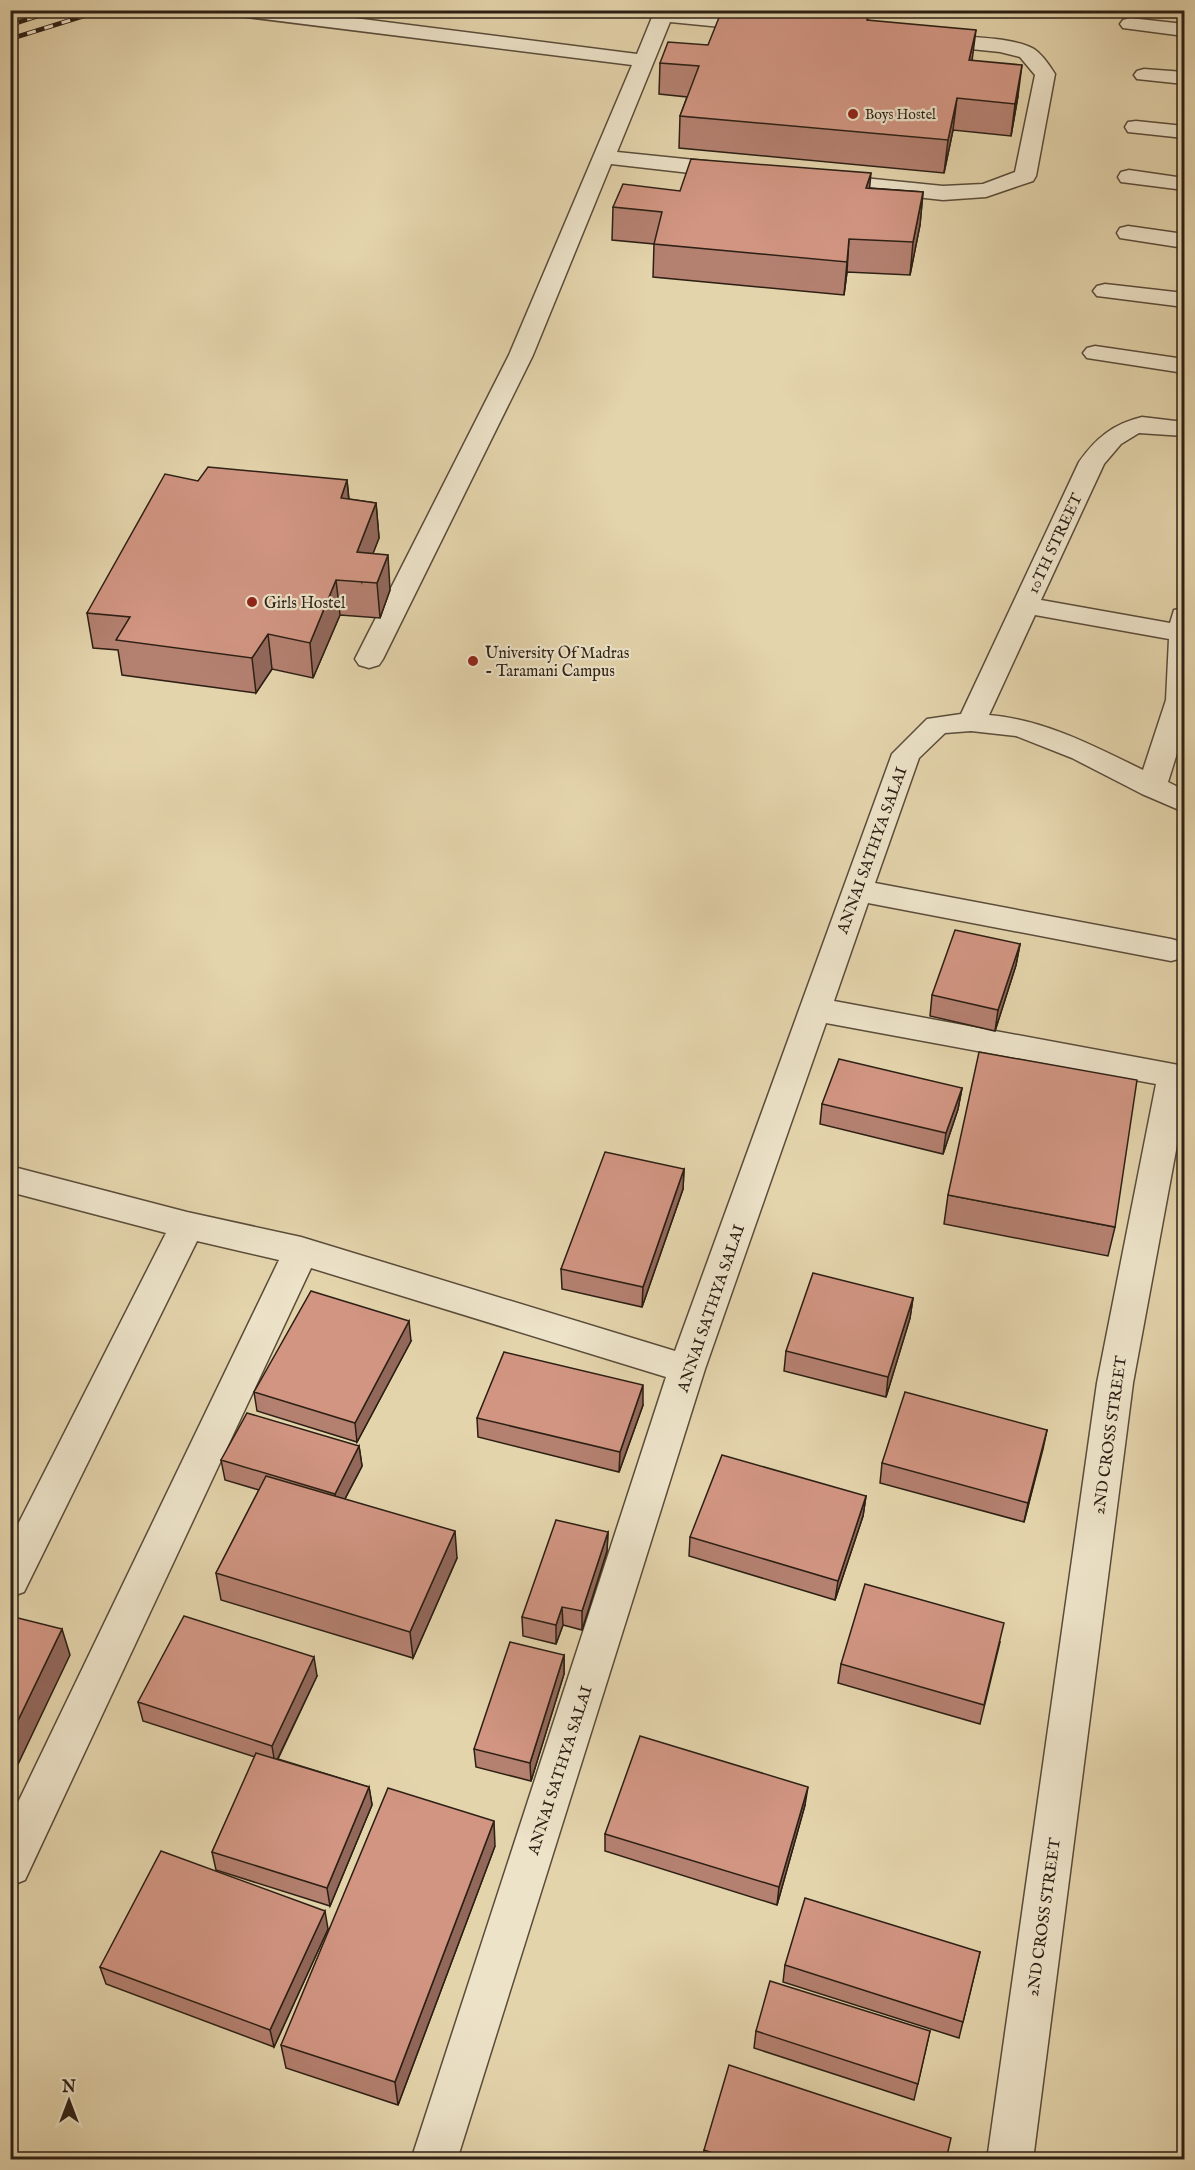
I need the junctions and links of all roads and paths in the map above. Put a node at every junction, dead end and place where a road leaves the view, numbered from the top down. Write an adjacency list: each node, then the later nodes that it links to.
1 (239, 10): 7 (street)
2 (665, 13): 4 (street); 7 (street)
3 (1130, 24): 5 (street)
4 (783, 27)
5 (1185, 30)
6 (910, 38): 15 (street)
7 (645, 61): 12 (street)
8 (1144, 75): 9 (street)
9 (1185, 78)
10 (1136, 127): 11 (street)
11 (1185, 132)
12 (604, 158): 13 (street); 26 (street)
13 (756, 174)
14 (1129, 177): 16 (street)
15 (802, 178)
16 (1185, 184)
17 (1128, 233): 18 (street)
18 (1185, 241)
19 (1105, 291): 20 (street)
20 (1185, 300)
21 (1095, 353): 22 (street)
22 (1185, 366)
23 (1185, 429): 24 (street, 10TH STREET)
24 (1026, 605): 25 (street); 28 (street, 10TH STREET)
25 (1183, 624): 27 (street)
26 (369, 659)
27 (1182, 701): 29 (street)
28 (971, 722): 29 (street, ANNAI SATHYA SALAI); 31 (street, ANNAI SATHYA SALAI)
29 (1152, 787): 30 (street, ANNAI SATHYA SALAI)
30 (1185, 802)
31 (857, 890): 32 (street); 33 (street, ANNAI SATHYA SALAI)
32 (1171, 950)
33 (815, 1009): 37 (street, ANNAI SATHYA SALAI); 41 (street, 2ND CROSS STREET)
34 (10, 1179): 35 (street)
35 (187, 1225): 36 (street); 38 (street)
36 (301, 1251): 37 (street); 39 (street)
37 (687, 1370): 40 (street, ANNAI SATHYA SALAI)
38 (10, 1580)
39 (10, 1866)
40 (434, 2160)
41 (1010, 2160)

